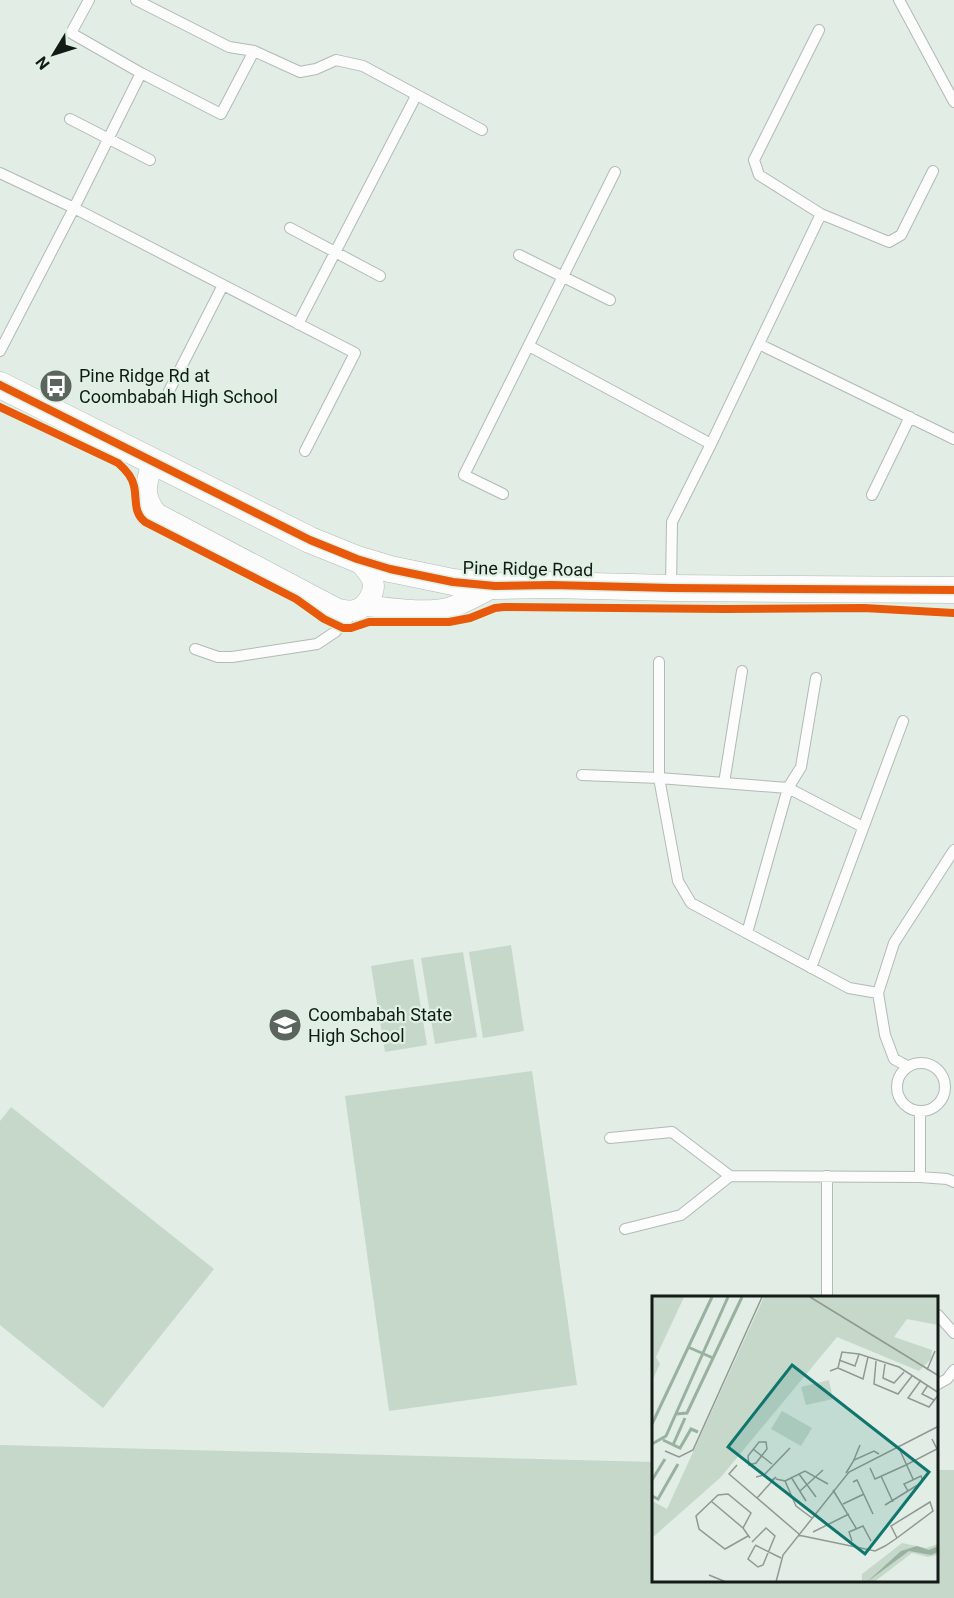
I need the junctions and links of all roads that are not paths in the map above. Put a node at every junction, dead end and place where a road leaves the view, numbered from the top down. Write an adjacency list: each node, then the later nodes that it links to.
1 (88, 0): 6 (lane)
2 (135, 0): 5 (lane)
3 (898, 0): 8 (lane)
4 (819, 30): 17 (lane)
5 (254, 51): 6 (lane); 7 (lane)
6 (141, 73): 11 (lane)
7 (416, 96): 10 (lane); 19 (lane)
8 (954, 102)
9 (70, 119): 11 (lane)
10 (482, 130)
11 (108, 139): 12 (lane); 16 (lane)
12 (150, 160)
13 (933, 171): 17 (lane)
14 (615, 172): 22 (lane)
15 (0, 173): 16 (lane)
16 (74, 208): 23 (lane); 28 (lane)
17 (821, 214): 26 (lane)
18 (290, 228): 19 (lane)
19 (335, 251): 21 (lane); 25 (lane)
20 (519, 255): 22 (lane)
21 (380, 276)
22 (562, 278): 24 (lane); 27 (lane)
23 (223, 285): 25 (lane); 30 (lane)
24 (610, 300)
25 (298, 324): 34 (lane)
26 (759, 344): 31 (lane); 33 (lane)
27 (529, 346): 33 (lane); 36 (lane)
28 (0, 351)
29 (0, 385): 35 (street, Pine Ridge Road)
30 (169, 391)
31 (909, 417): 32 (lane); 37 (lane)
32 (952, 435)
33 (711, 444): 40 (lane)
34 (305, 451)
35 (153, 461): 38 (street, Pine Ridge Road); 42 (street)
36 (503, 494)
37 (872, 495)
38 (357, 559): 39 (street, Pine Ridge Road); 42 (street)
39 (495, 586): 40 (street, Pine Ridge Road); 42 (street)
40 (671, 588): 41 (street, Pine Ridge Road)
41 (954, 590)
42 (361, 607): 43 (lane)
43 (195, 649)
44 (659, 662): 49 (lane)
45 (742, 671): 50 (lane)
46 (816, 678): 51 (lane)
47 (903, 721): 52 (lane)
48 (582, 775): 49 (lane)
49 (659, 778): 50 (lane); 54 (lane)
50 (724, 783): 51 (lane)
51 (788, 788): 52 (lane); 54 (lane)
52 (863, 827): 55 (lane)
53 (954, 850): 56 (lane)
54 (747, 933): 55 (lane)
55 (811, 968): 56 (lane)
56 (878, 993): 57 (lane)
57 (907, 1066): 58 (lane); 59 (lane)
58 (950, 1090): 59 (lane)
59 (920, 1112): 63 (lane)
60 (609, 1138): 61 (lane)
61 (730, 1176): 62 (lane); 65 (lane)
62 (827, 1176): 63 (lane); 66 (lane)
63 (920, 1177): 64 (lane)
64 (954, 1182)
65 (625, 1229)
66 (826, 1296)
67 (939, 1316): 68 (lane)
68 (954, 1333)
69 (954, 1370): 70 (lane)
70 (939, 1383)

